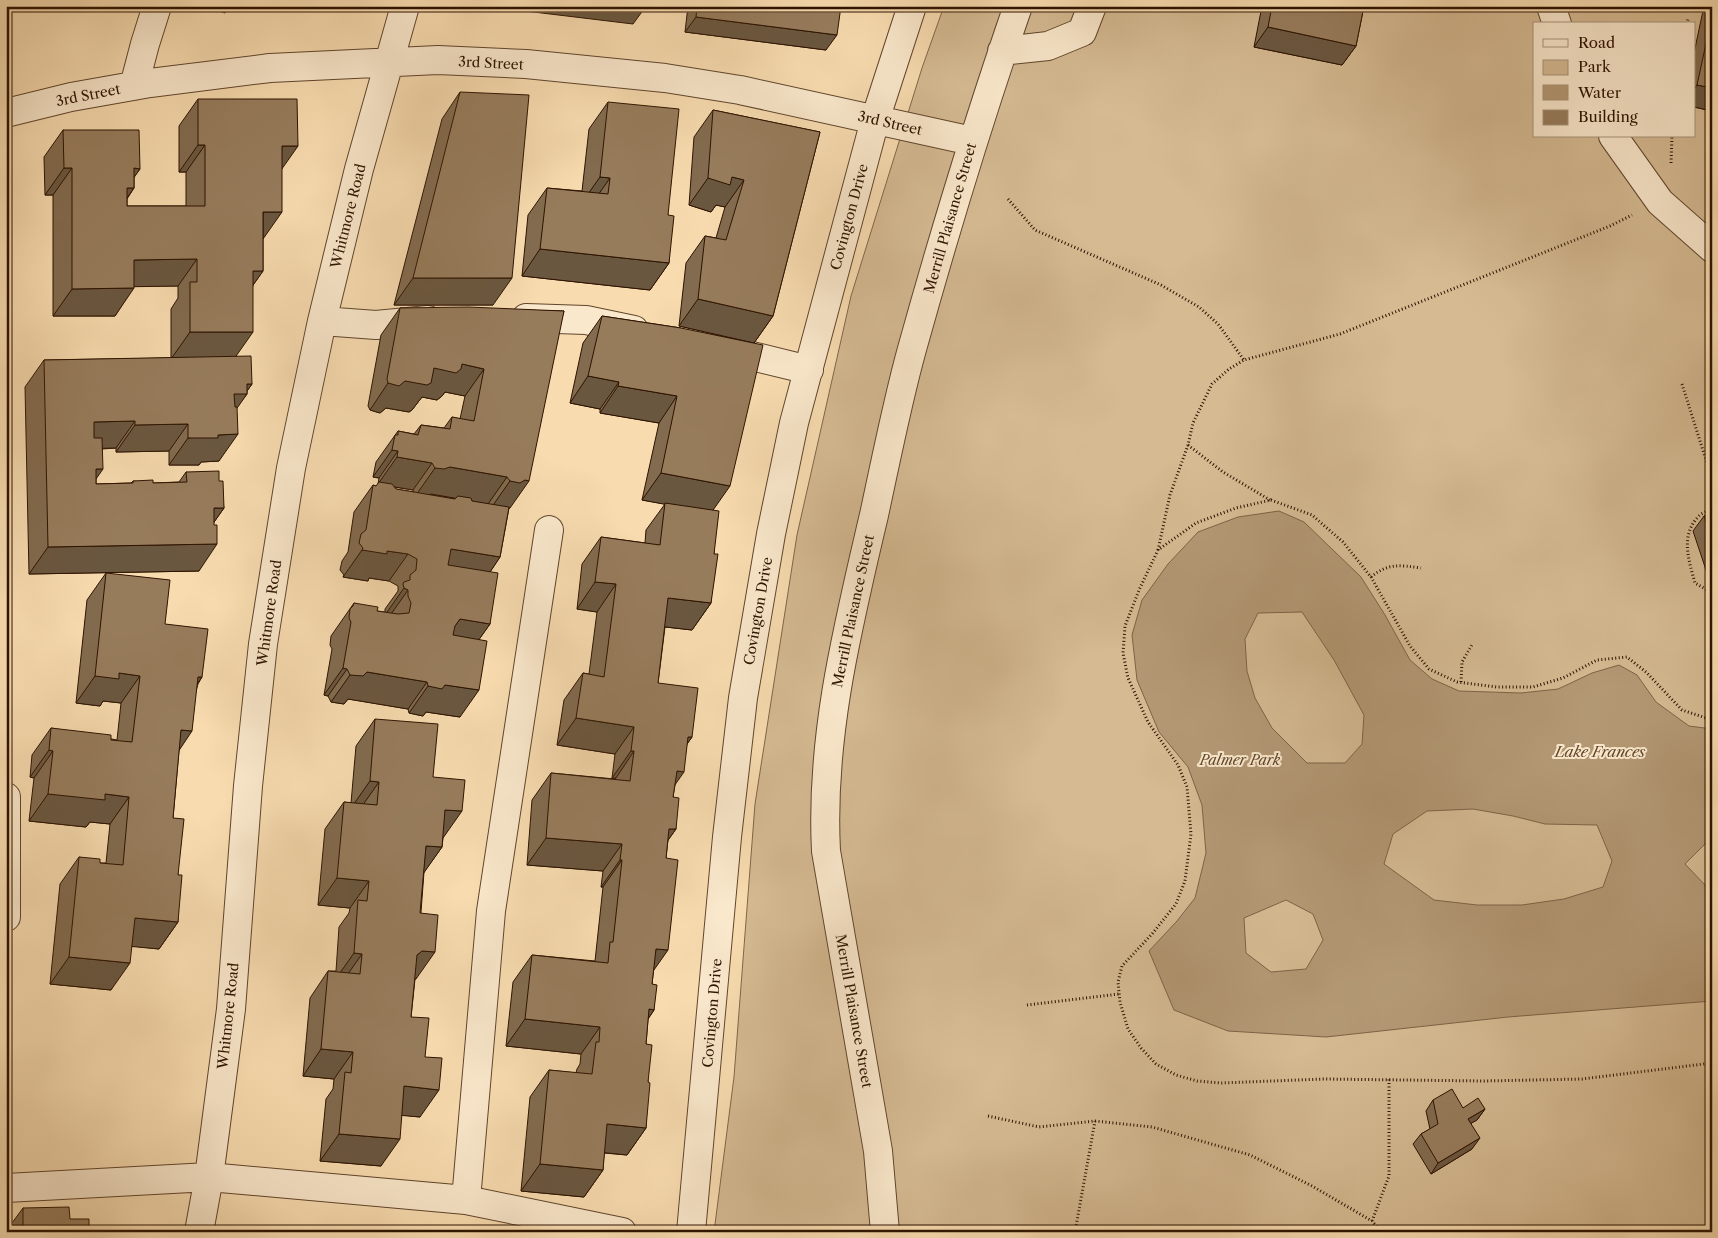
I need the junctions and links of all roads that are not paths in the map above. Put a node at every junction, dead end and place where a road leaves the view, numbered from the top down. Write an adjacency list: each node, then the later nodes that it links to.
1 (157, 6): 10 (street)
2 (405, 6): 9 (street, Whitmore Road)
3 (912, 6): 12 (street, Covington Drive)
4 (1018, 6): 8 (street, Merrill Plaisance Street)
5 (1092, 6): 8 (street)
6 (1551, 6): 7 (street)
7 (1556, 22)
8 (1002, 51): 14 (street, Merrill Plaisance Street)
9 (388, 62): 10 (street, 3rd Street); 12 (street, 3rd Street); 18 (street, Whitmore Road)
10 (134, 86): 11 (street, 3rd Street)
11 (6, 113)
12 (875, 120): 14 (street, 3rd Street); 21 (street, Covington Drive)
13 (1614, 138): 15 (street)
14 (972, 141): 31 (street, Merrill Plaisance Street)
15 (1712, 248)
16 (501, 318): 19 (street)
17 (453, 319): 18 (street)
18 (322, 321): 25 (street, Whitmore Road)
19 (656, 335)
20 (704, 345): 21 (street)
21 (809, 370): 30 (street, Covington Drive)
22 (550, 530): 27 (street)
23 (6, 797): 24 (street)
24 (6, 917)
25 (209, 1178): 26 (street); 27 (street); 28 (street, Whitmore Road)
26 (6, 1188)
27 (466, 1200): 29 (street)
28 (199, 1232)
29 (622, 1232)
30 (691, 1232)
31 (884, 1232)

